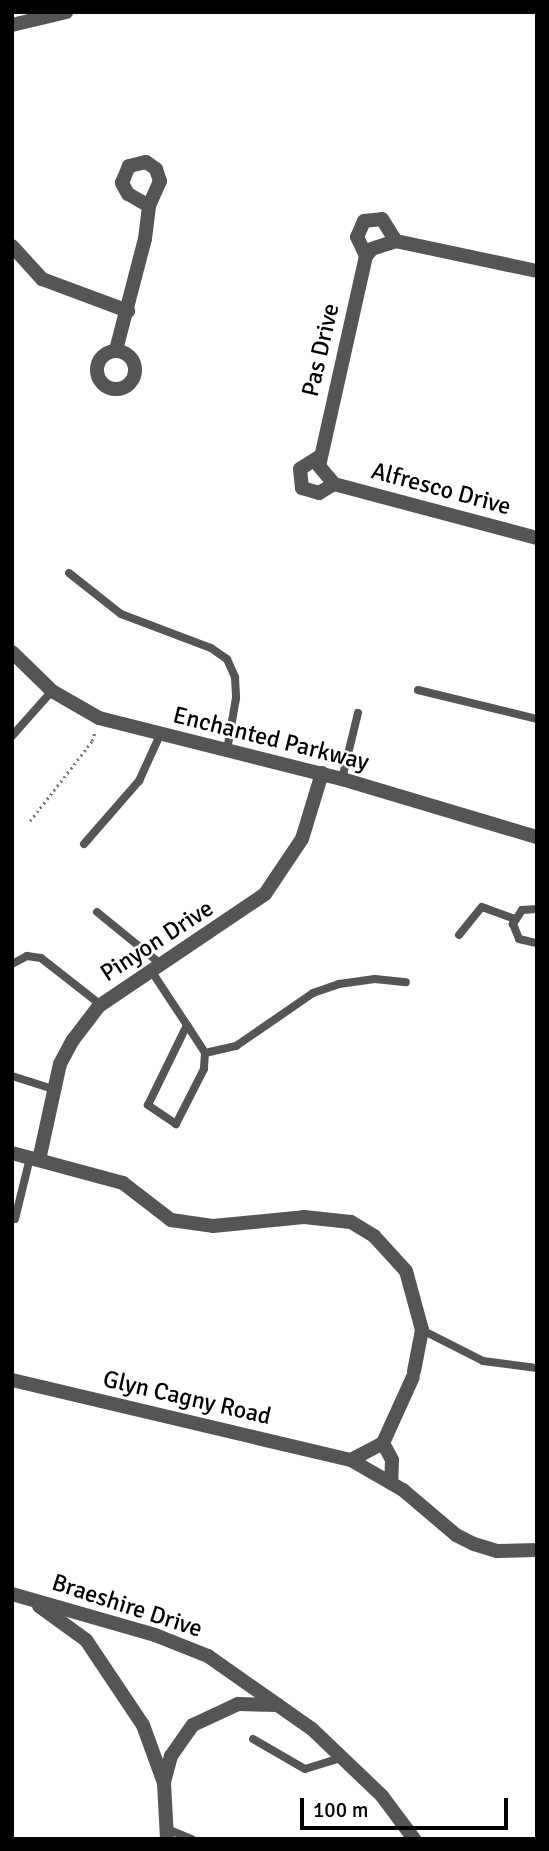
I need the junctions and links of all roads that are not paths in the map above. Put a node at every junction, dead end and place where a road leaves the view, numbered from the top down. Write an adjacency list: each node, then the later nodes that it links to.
1 (66, 12): 2 (street)
2 (12, 25)
3 (149, 206): 8 (street)
4 (396, 241): 6 (street); 6 (street); 7 (street)
5 (12, 246): 8 (street)
6 (366, 256): 10 (street, Pas Drive)
7 (537, 271)
8 (128, 311): 9 (street)
9 (116, 351)
10 (320, 464): 11 (street, Alfresco Drive); 11 (street, Alfresco Drive)
11 (334, 484): 12 (street, Alfresco Drive)
12 (537, 538)
13 (69, 573): 21 (lane)
14 (12, 652): 16 (street, Enchanted Parkway)
15 (418, 690): 18 (lane)
16 (52, 691): 19 (street, Enchanted Parkway); 20 (lane)
17 (358, 713): 23 (lane)
18 (537, 719)
19 (160, 735): 21 (street, Enchanted Parkway); 25 (lane)
20 (12, 736)
21 (227, 750): 22 (street, Enchanted Parkway)
22 (322, 773): 23 (street, Enchanted Parkway); 32 (street, Pinyon Drive)
23 (342, 779): 24 (street, Enchanted Parkway)
24 (537, 836)
25 (84, 845)
26 (537, 908): 28 (lane)
27 (97, 912): 32 (lane)
28 (515, 919): 29 (lane); 30 (lane)
29 (458, 936)
30 (537, 943)
31 (12, 964): 34 (lane)
32 (157, 969): 34 (street, Pinyon Drive); 35 (lane)
33 (406, 982): 36 (lane)
34 (101, 1005): 38 (street, Pinyon Drive)
35 (187, 1024): 36 (lane); 36 (lane)
36 (205, 1053)
37 (12, 1076): 38 (lane)
38 (54, 1089): 40 (street, Pinyon Drive)
39 (12, 1153): 40 (street)
40 (35, 1159): 41 (lane); 42 (street)
41 (16, 1219)
42 (422, 1329): 43 (lane); 45 (street)
43 (537, 1368)
44 (12, 1381): 46 (street, Glyn Cagny Road)
45 (383, 1443): 46 (street); 47 (street)
46 (351, 1460): 47 (street, Glyn Cagny Road)
47 (391, 1483): 48 (street, Glyn Cagny Road)
48 (537, 1550)
49 (12, 1594): 50 (street, Braeshire Drive)
50 (27, 1598): 51 (street, Braeshire Drive); 54 (street, Braeshire Drive)
51 (283, 1705): 53 (street, Braeshire Drive); 54 (street)
52 (253, 1739): 53 (lane)
53 (344, 1757): 57 (street, Braeshire Drive)
54 (164, 1783): 55 (street)
55 (167, 1834): 56 (lane)
56 (192, 1839)
57 (414, 1839)

